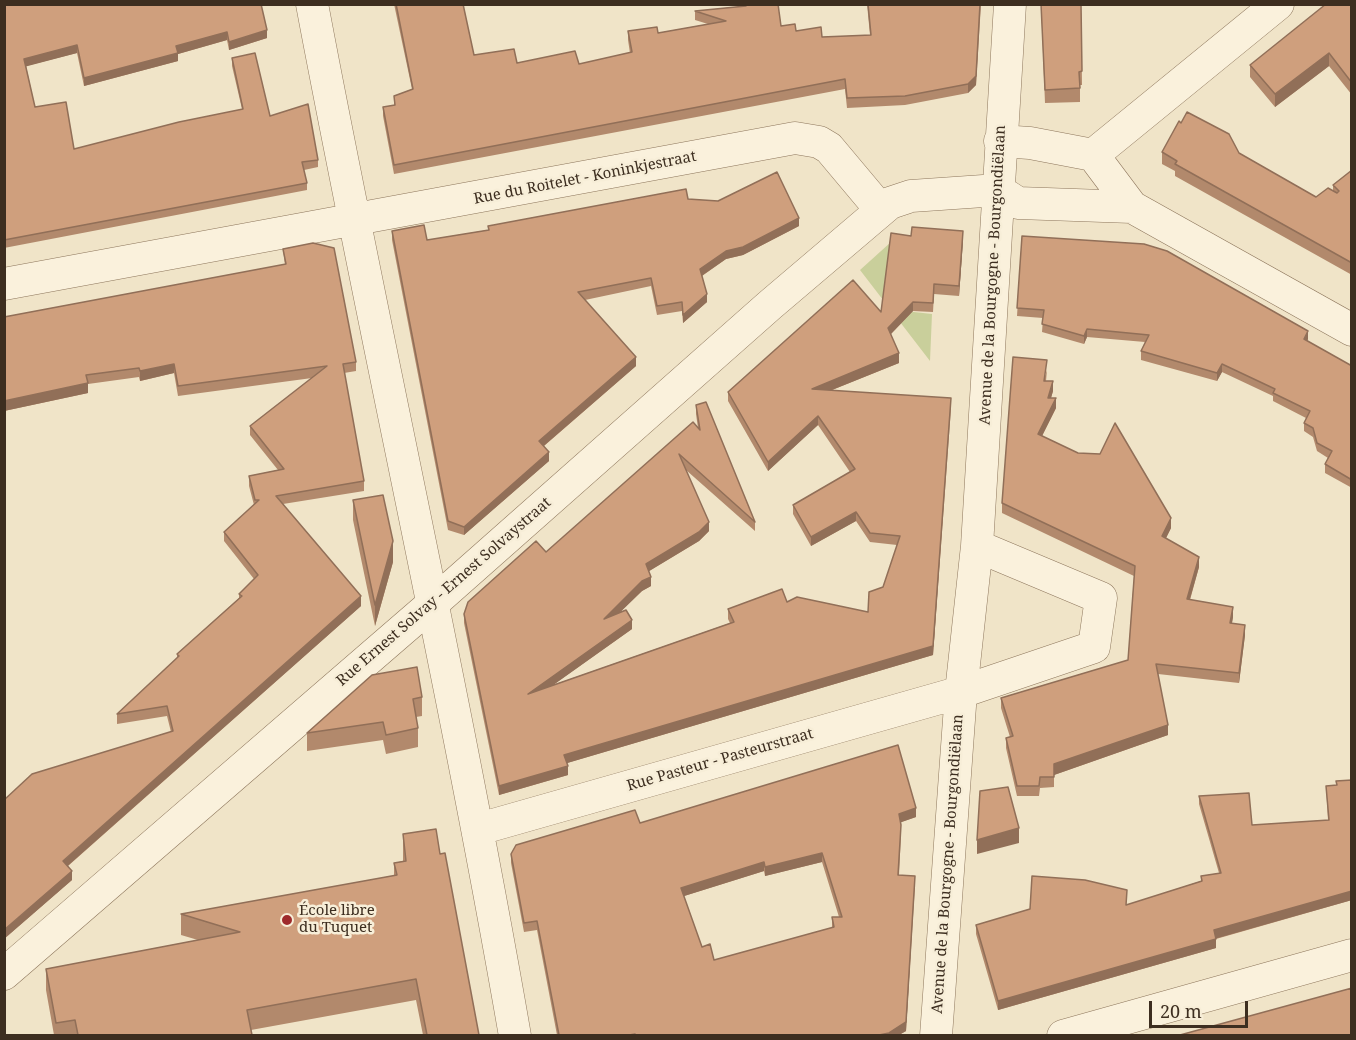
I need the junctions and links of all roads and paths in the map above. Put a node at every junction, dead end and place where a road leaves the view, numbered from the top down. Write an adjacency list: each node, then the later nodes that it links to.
1 (312, 4): 9 (street)
2 (1010, 4): 4 (street, Avenue de la Bourgogne - Bourgondiëlaan)
3 (1278, 4): 5 (street)
4 (1000, 141): 5 (street); 6 (street, Avenue de la Bourgogne - Bourgondiëlaan)
5 (1093, 155): 7 (street)
6 (998, 190): 7 (street); 8 (street); 12 (street, Avenue de la Bourgogne - Bourgondiëlaan)
7 (1132, 207): 11 (street)
8 (882, 210): 9 (street, Rue du Roitelet - Koninkjestraat); 13 (street, Rue Ernest Solvay - Ernest Solvaystraat)
9 (353, 222): 10 (street, Rue du Roitelet - Koninkjestraat); 13 (street)
10 (4, 284)
11 (1352, 330)
12 (977, 546): 14 (street, Avenue de la Bourgogne - Bourgondiëlaan); 14 (street)
13 (431, 605): 15 (street); 17 (street, Rue Ernest Solvay - Ernest Solvaystraat)
14 (961, 692): 15 (street, Rue Pasteur - Pasteurstraat); 19 (street, Avenue de la Bourgogne - Bourgondiëlaan)
15 (479, 829): 18 (street)
16 (1352, 955): 20 (street)
17 (4, 974)
18 (515, 1035)
19 (936, 1035)
20 (1063, 1035)

